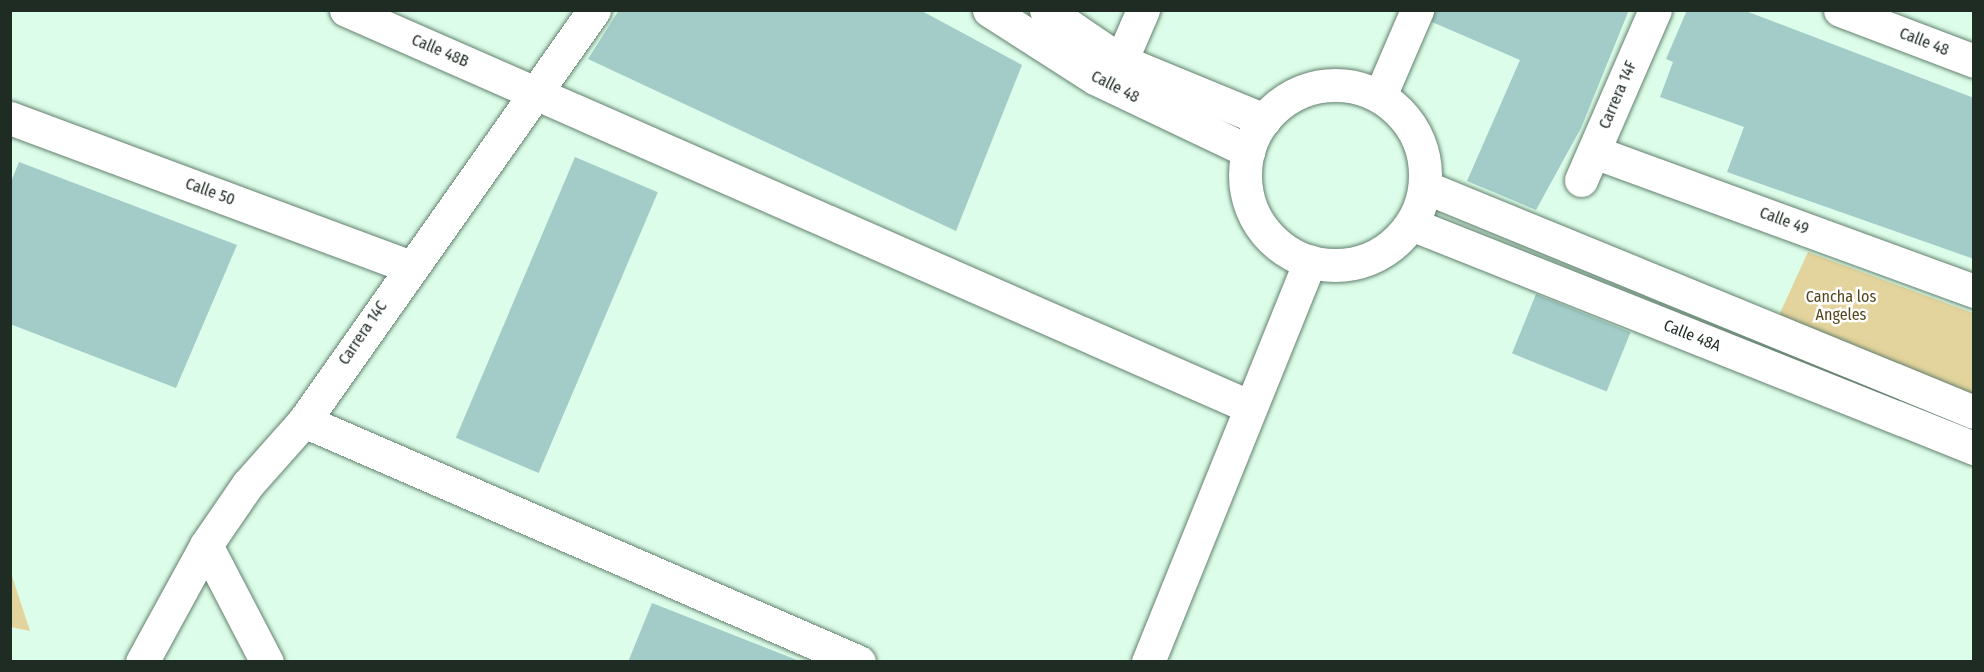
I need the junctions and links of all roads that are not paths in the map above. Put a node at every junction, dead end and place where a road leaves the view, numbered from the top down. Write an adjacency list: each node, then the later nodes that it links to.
1 (346, 10): 11 (street, Calle 48B)
2 (594, 10): 11 (street, Carrera 14C)
3 (989, 10): 15 (street, Calle 48)
4 (1046, 10): 9 (street, Calle 48)
5 (1143, 10): 9 (street)
6 (1417, 10): 12 (street)
7 (1654, 10): 16 (street, Carrera 14F)
8 (1840, 10): 10 (street, Calle 48)
9 (1121, 61): 14 (street, Calle 48)
10 (1974, 61)
11 (535, 92): 20 (street, Carrera 14C); 22 (street, Calle 48B)
12 (1380, 96): 14 (street); 17 (street)
13 (10, 118): 20 (street, Calle 50)
14 (1264, 120): 15 (street)
15 (1248, 151): 19 (street)
16 (1588, 166): 21 (street, Calle 49)
17 (1425, 187): 18 (street); 23 (street)
18 (1411, 224): 19 (street); 25 (street, Calle 48A)
19 (1310, 261): 22 (street)
20 (409, 266): 24 (street, Carrera 14C)
21 (1974, 291)
22 (1248, 405): 30 (street)
23 (1974, 412)
24 (304, 421): 26 (street, Carrera 14C); 29 (street)
25 (1974, 448)
26 (206, 545): 27 (street, Carrera 14C); 28 (street)
27 (142, 662)
28 (267, 662)
29 (859, 662)
30 (1148, 662)

